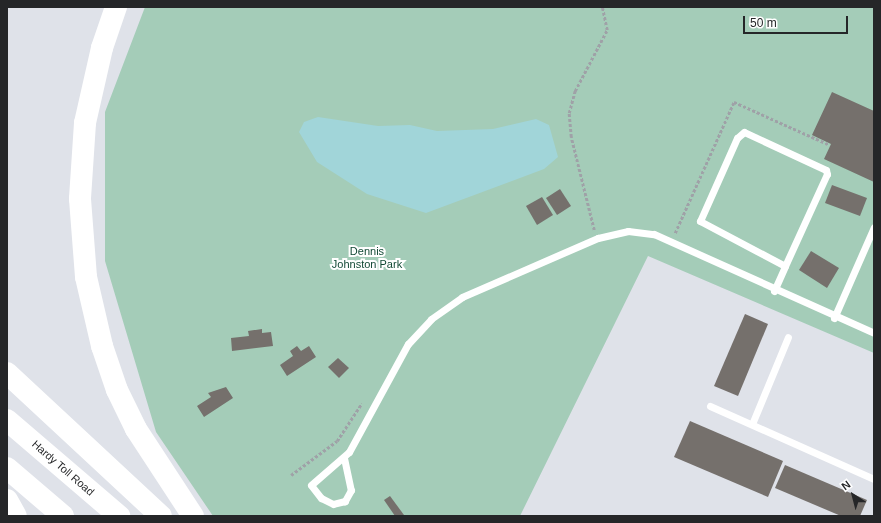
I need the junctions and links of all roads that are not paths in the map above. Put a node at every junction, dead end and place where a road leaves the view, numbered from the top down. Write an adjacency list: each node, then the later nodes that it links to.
1 (116, 7): 16 (highway)
2 (874, 226): 5 (lane)
3 (785, 266): 3 (lane); 4 (lane)
4 (774, 291): 5 (lane); 12 (lane)
5 (834, 318): 6 (lane)
6 (874, 333)
7 (788, 337): 11 (lane)
8 (7, 373): 20 (highway)
9 (710, 406): 11 (lane)
10 (7, 420): 19 (highway, Hardy Toll Road)
11 (752, 424): 14 (lane)
12 (344, 458): 12 (lane)
13 (7, 468): 18 (highway)
14 (874, 479)
15 (7, 500): 17 (highway)
16 (190, 512)
17 (16, 516)
18 (63, 516)
19 (120, 516)
20 (161, 516)

